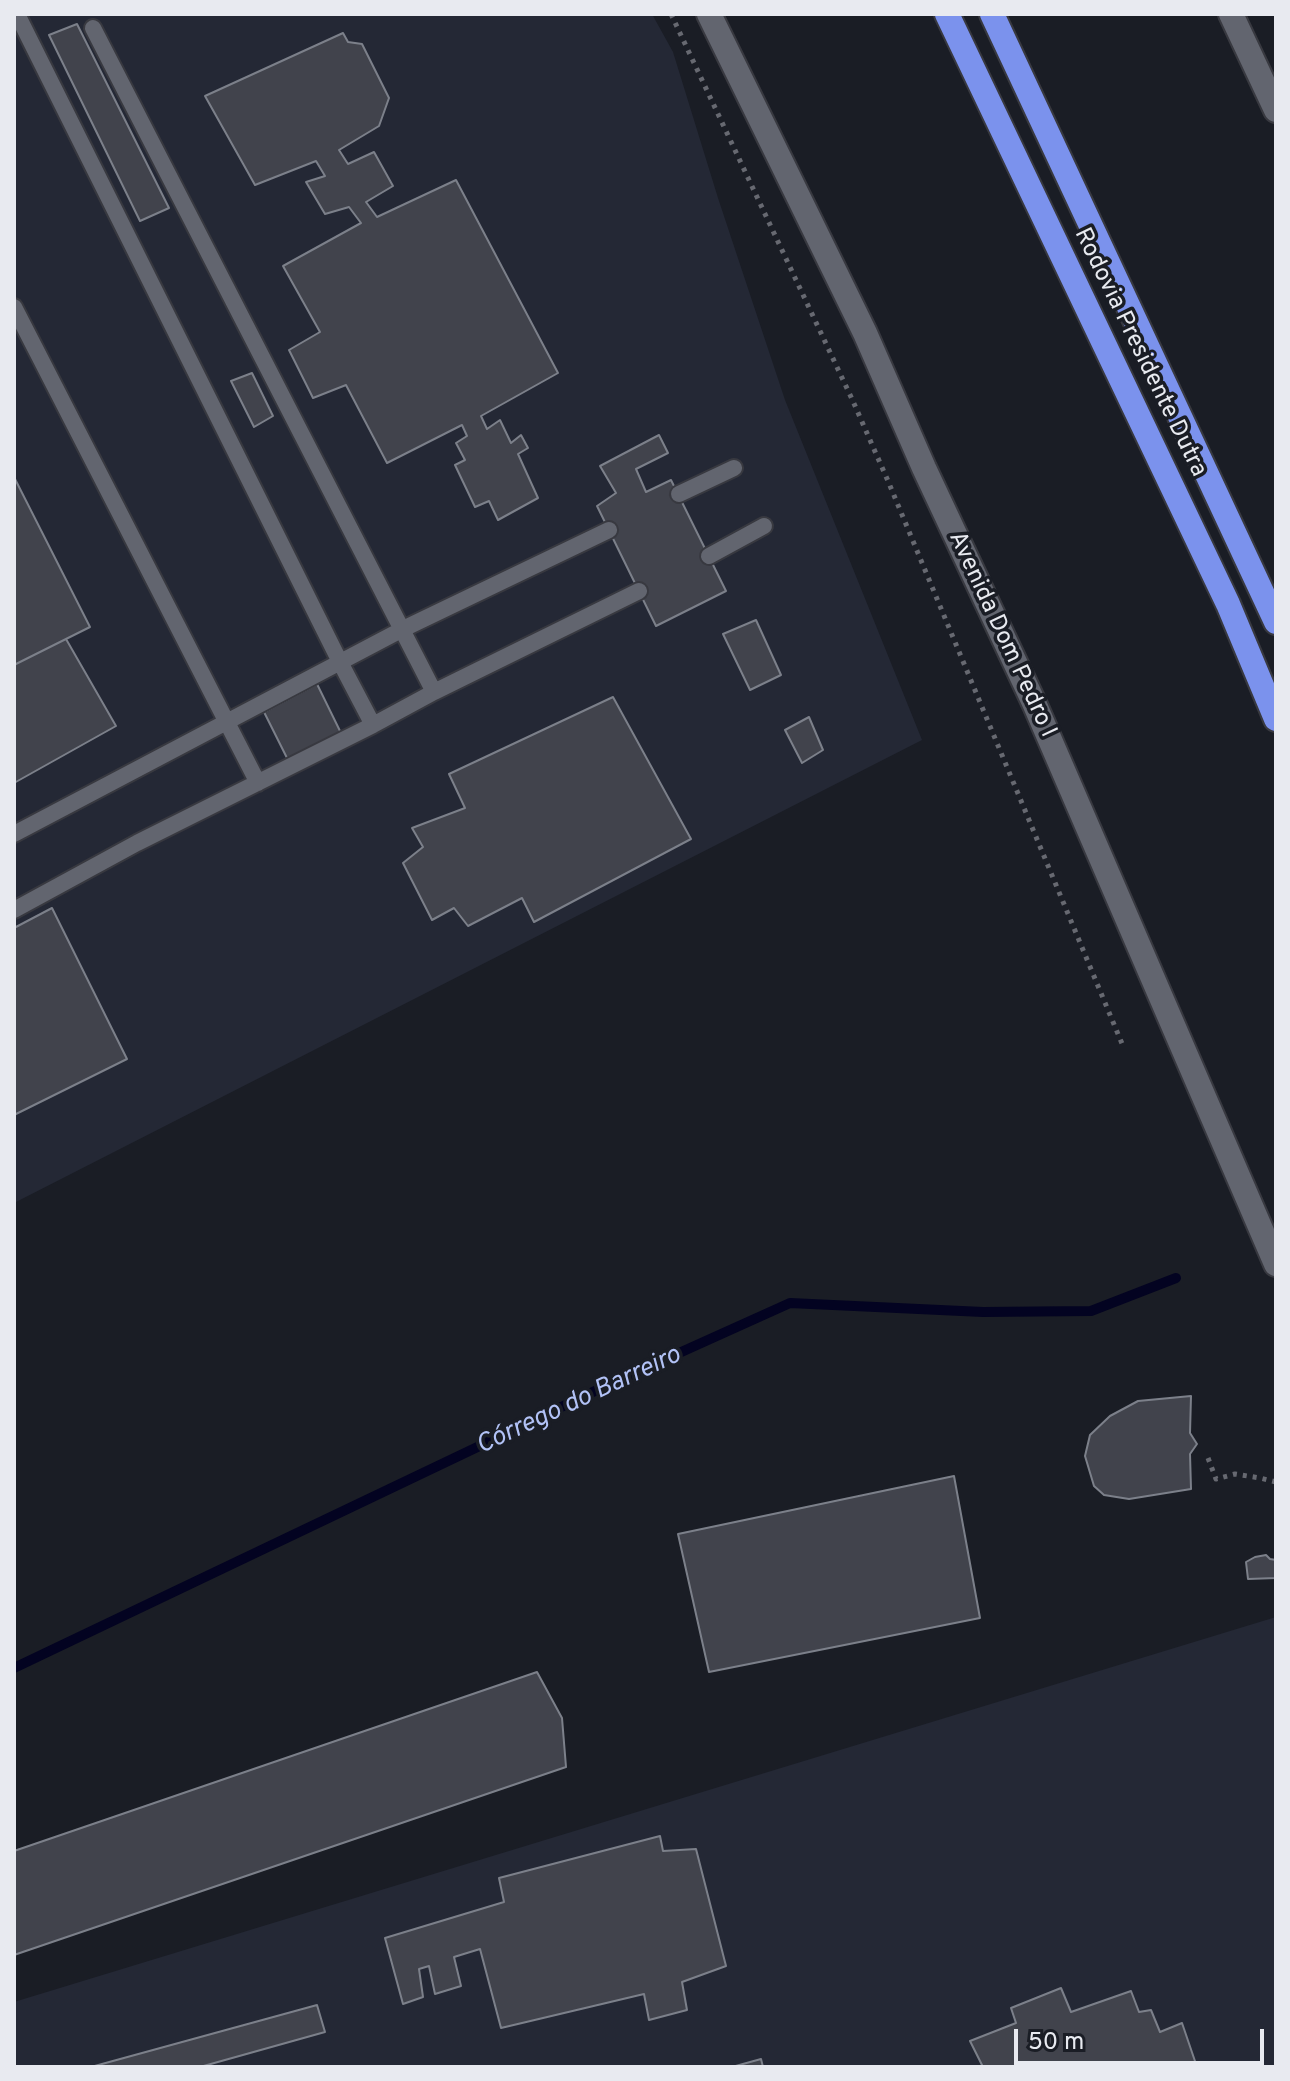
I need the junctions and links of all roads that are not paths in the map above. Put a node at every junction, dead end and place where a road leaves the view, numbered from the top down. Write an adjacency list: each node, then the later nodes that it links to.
1 (17, 14): 17 (lane)
2 (709, 14): 25 (main road, Avenida Dom Pedro I)
3 (947, 14): 19 (highway, Rodovia Presidente Dutra)
4 (992, 14): 15 (highway, Rodovia Presidente Dutra)
5 (1231, 14): 7 (main road)
6 (93, 28): 16 (lane)
7 (1276, 110)
8 (14, 307): 20 (lane)
9 (734, 468): 10 (lane)
10 (679, 494)
11 (764, 526): 13 (lane)
12 (609, 530): 16 (lane)
13 (709, 556)
14 (639, 591): 18 (lane)
15 (1276, 622)
16 (403, 629): 17 (lane); 18 (lane)
17 (340, 662): 20 (lane); 21 (lane)
18 (434, 692): 21 (lane)
19 (1276, 719)
20 (227, 721): 22 (lane); 23 (lane)
21 (373, 725): 22 (lane)
22 (258, 783): 24 (lane)
23 (14, 834)
24 (14, 910)
25 (1276, 1264)

